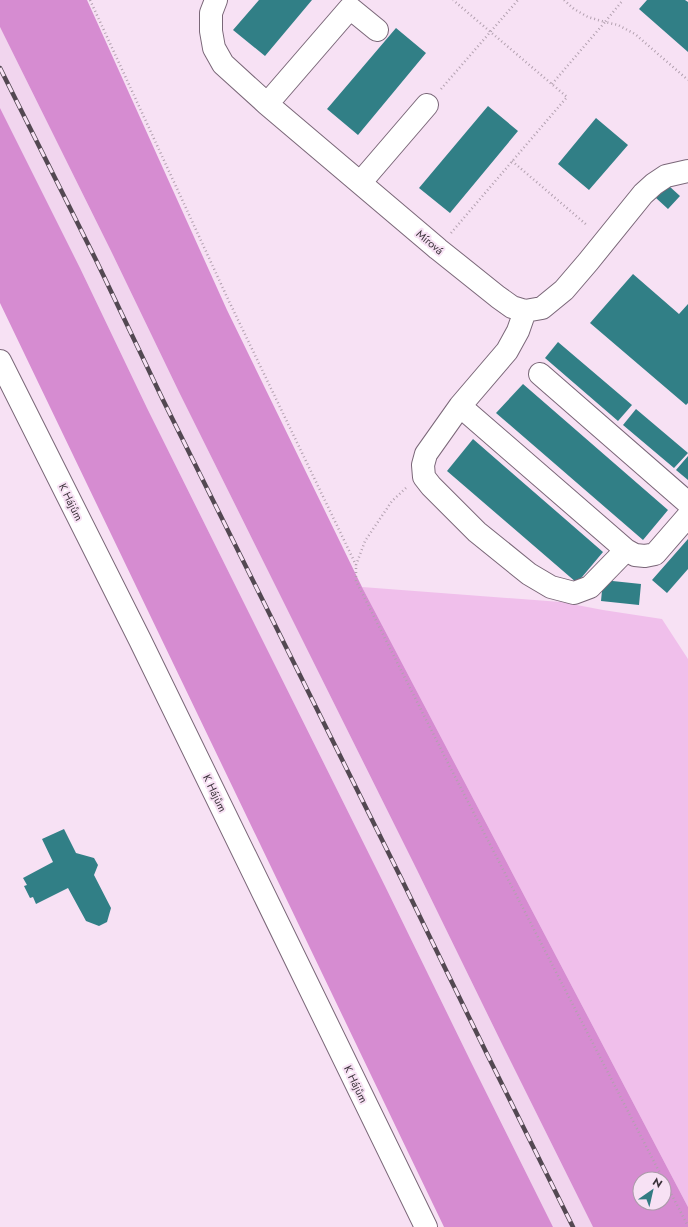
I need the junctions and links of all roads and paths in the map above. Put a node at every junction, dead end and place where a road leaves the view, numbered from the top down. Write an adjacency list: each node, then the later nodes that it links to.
1 (90, 0): 27 (path)
2 (216, 0): 12 (street, Mírová)
3 (453, 0): 9 (path)
4 (518, 0): 9 (path)
5 (564, 0): 7 (path)
6 (623, 0): 7 (path)
7 (604, 22): 10 (path); 11 (path)
8 (376, 30): 12 (street)
9 (491, 32): 11 (path); 13 (path)
10 (688, 80)
11 (552, 84): 14 (path)
12 (267, 104): 16 (street, Mírová)
13 (427, 104): 16 (street)
14 (512, 161): 17 (path); 18 (path)
15 (688, 172): 17 (street)
16 (360, 183): 18 (street, Mírová)
17 (605, 241): 19 (street)
18 (438, 249): 19 (street, Mírová)
19 (525, 311): 22 (street)
20 (0, 361): 31 (street, K Hájům)
21 (540, 374): 24 (street)
22 (460, 406): 23 (street); 26 (street)
23 (424, 477): 26 (street); 27 (path)
24 (688, 503)
25 (688, 516): 26 (street)
26 (626, 550)
27 (356, 565): 28 (path)
28 (659, 1171)
29 (672, 1195): 30 (path)
30 (688, 1226)
31 (426, 1227)

